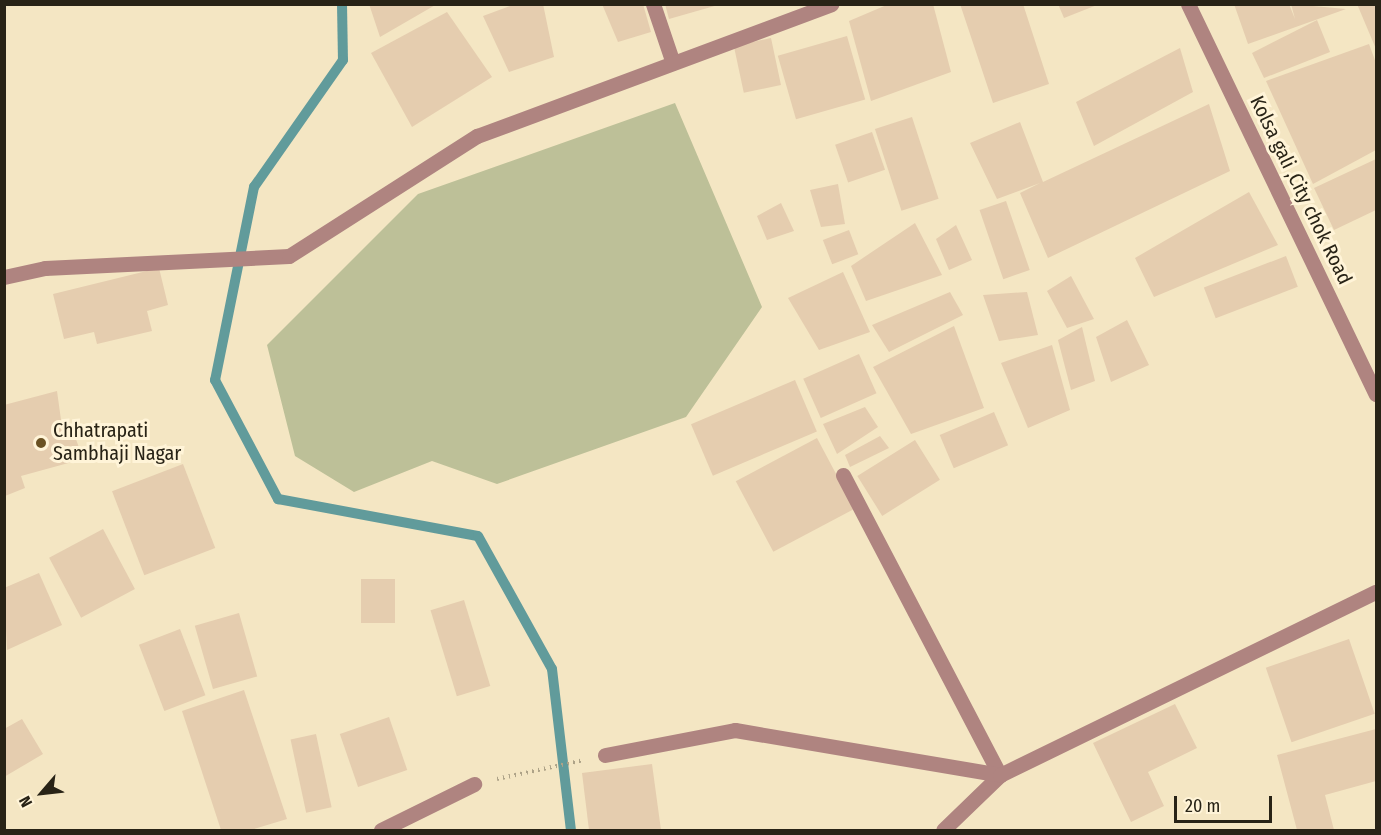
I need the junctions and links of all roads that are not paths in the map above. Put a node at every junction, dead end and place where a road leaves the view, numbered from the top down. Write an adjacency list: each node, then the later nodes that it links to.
1 (653, 4): 4 (street)
2 (831, 4): 4 (street)
3 (1188, 4): 6 (street, Kolsa gali ,City chok Road)
4 (673, 63): 5 (street)
5 (4, 277)
6 (1377, 394)
7 (843, 475): 10 (street)
8 (1377, 592): 10 (street)
9 (605, 755): 10 (street)
10 (1000, 775): 13 (street)
11 (474, 784): 12 (street)
12 (381, 831)
13 (943, 831)

